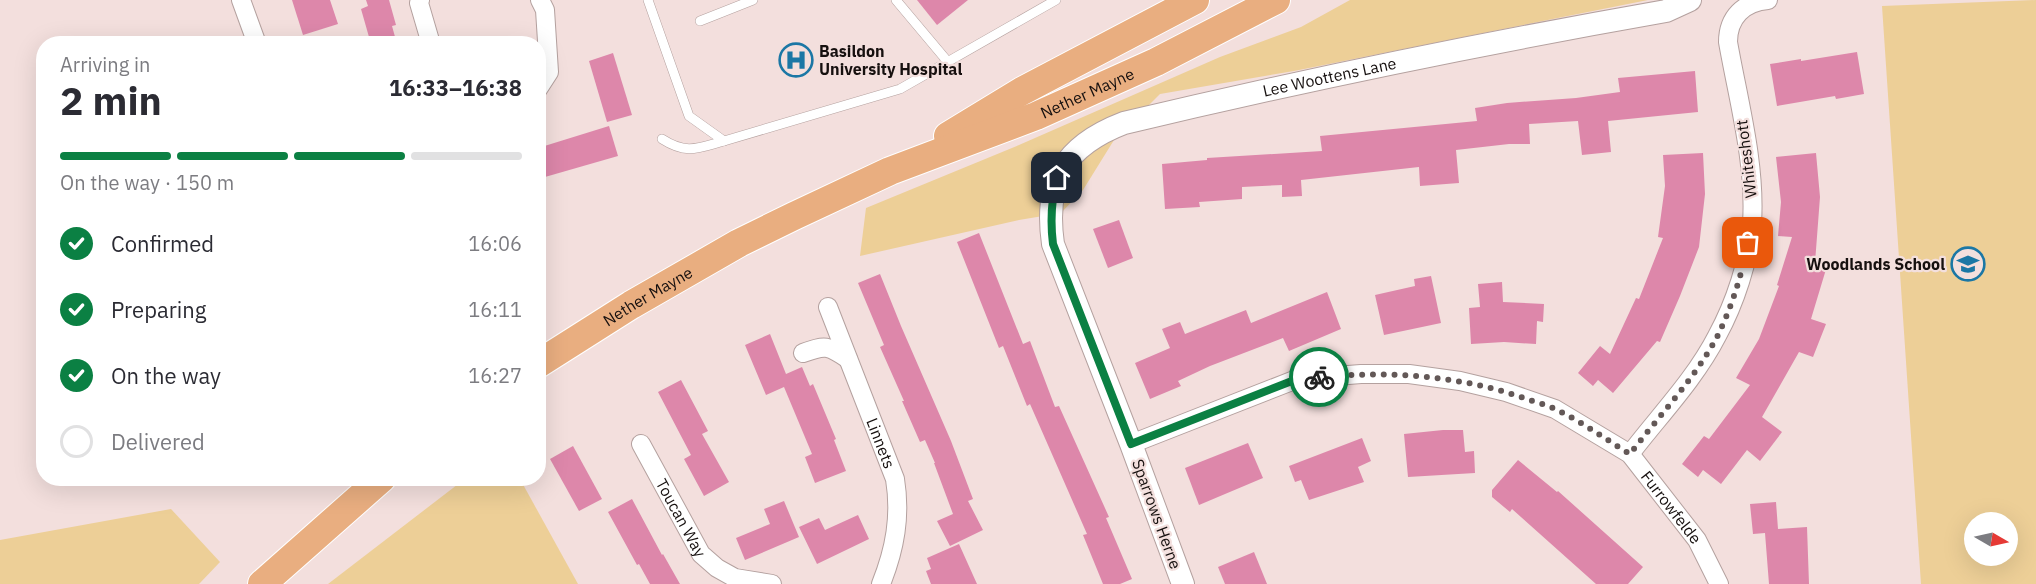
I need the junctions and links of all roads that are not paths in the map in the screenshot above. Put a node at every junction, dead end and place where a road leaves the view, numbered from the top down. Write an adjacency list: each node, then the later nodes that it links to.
1 (241, 0): 13 (street)
2 (420, 0): 14 (street)
3 (540, 0): 16 (street)
4 (648, 0): 18 (lane)
5 (753, 0): 12 (lane)
6 (896, 0): 15 (lane)
7 (1056, 0): 15 (lane)
8 (1195, 0): 19 (main road, Nether Mayne)
9 (1276, 0): 19 (main road, Nether Mayne)
10 (1690, 0): 20 (street, Lee Woottens Lane)
11 (1768, 0): 27 (street, Whiteshott)
12 (700, 21)
13 (254, 36)
14 (429, 36)
15 (948, 62): 18 (lane)
16 (546, 77)
17 (662, 139): 18 (lane)
18 (724, 141)
19 (890, 171): 23 (main road, Nether Mayne)
20 (1053, 244): 26 (street, Sparrows Herne)
21 (828, 307): 24 (street, Linnets)
22 (803, 353): 24 (street)
23 (546, 359)
24 (848, 359): 31 (street, Linnets)
25 (641, 444): 30 (street, Toucan Way)
26 (1131, 444): 27 (street, Furrowfelde); 32 (street, Sparrows Herne)
27 (1630, 454): 33 (street, Furrowfelde)
28 (373, 486): 29 (main road)
29 (262, 584)
30 (772, 584)
31 (882, 584)
32 (1183, 584)
33 (1719, 584)

